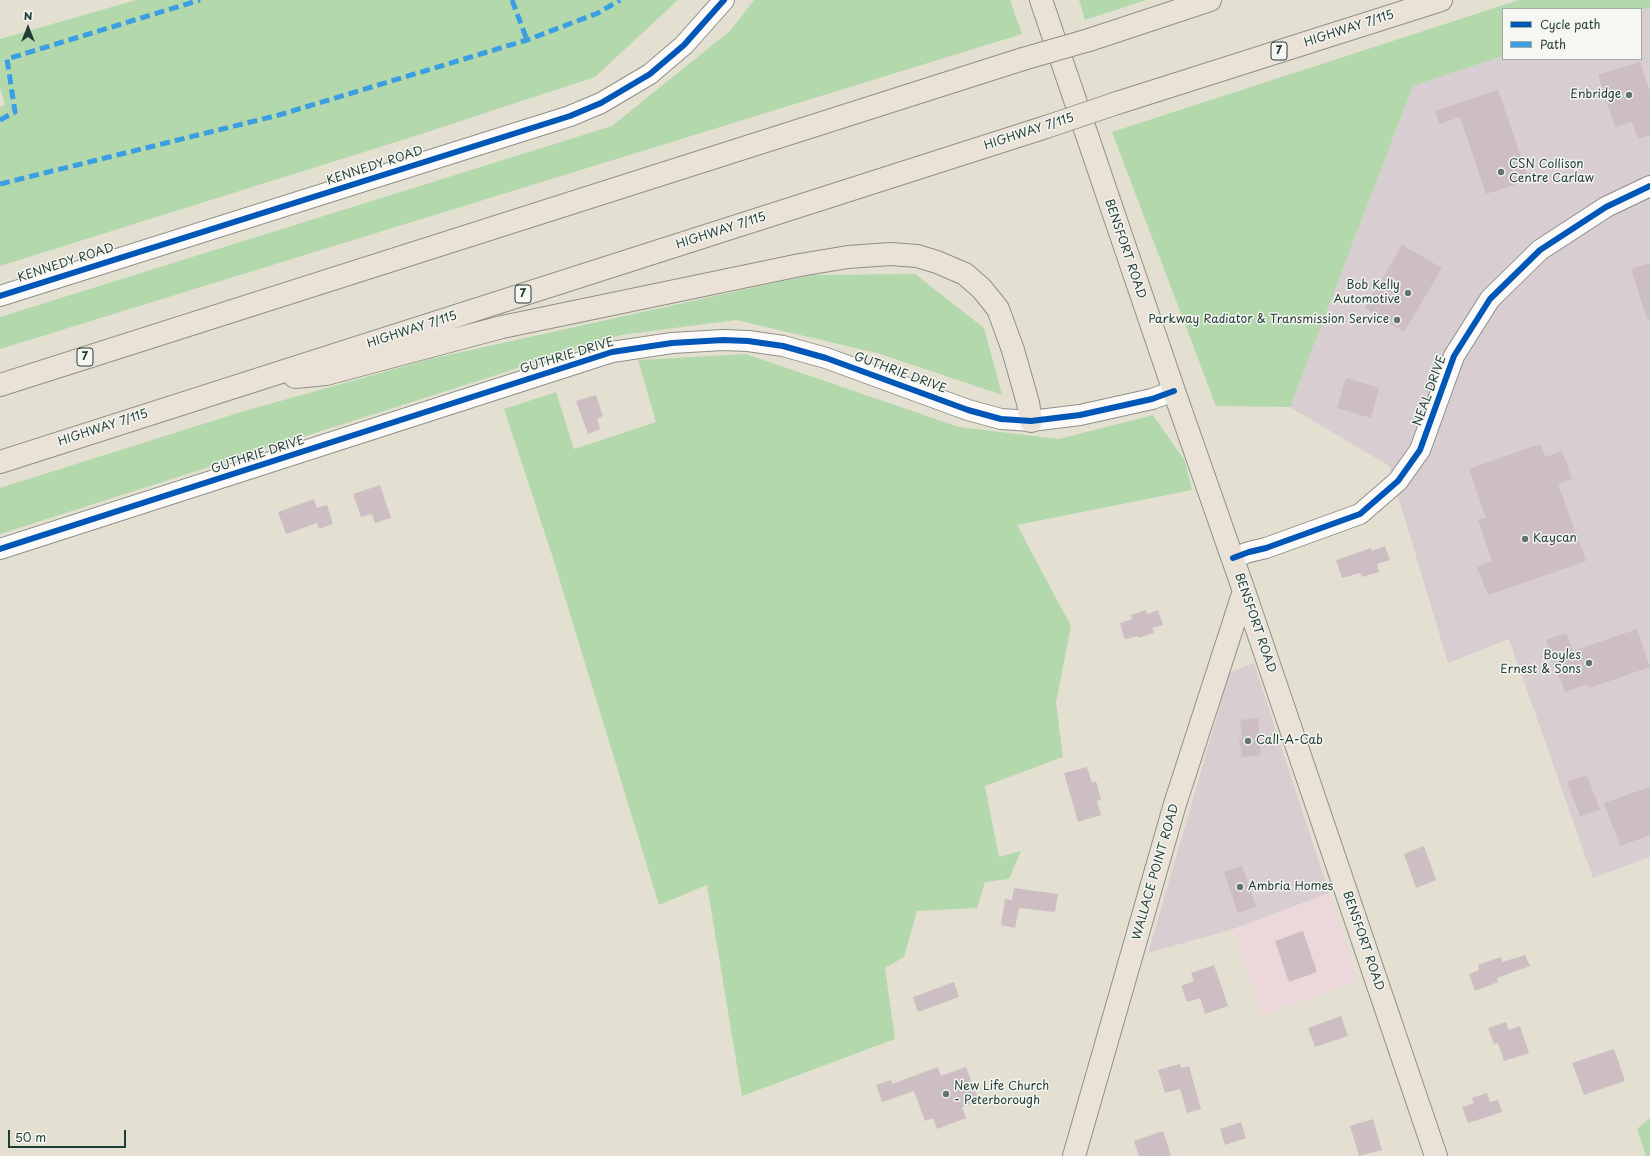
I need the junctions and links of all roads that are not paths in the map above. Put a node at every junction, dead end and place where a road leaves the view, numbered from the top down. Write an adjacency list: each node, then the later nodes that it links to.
1 (724, 0): 6 (street, KENNEDY ROAD)
2 (1041, 0): 11 (main road, BENSFORT ROAD)
3 (1210, 0): 7 (main road, 7, bridge)
4 (1441, 0): 9 (main road, HIGHWAY 7/115 / 7, bridge)
5 (1650, 186): 15 (street, NEAL DRIVE)
6 (0, 296)
7 (170, 330): 8 (main road); 10 (main road, 7)
8 (0, 375)
9 (250, 381): 12 (main road); 13 (main road, HIGHWAY 7/115 / 7)
10 (0, 385)
11 (1174, 392): 12 (street, GUTHRIE DRIVE); 15 (main road, BENSFORT ROAD)
12 (1031, 421): 14 (street, GUTHRIE DRIVE)
13 (0, 462)
14 (0, 550)
15 (1233, 558): 16 (main road, BENSFORT ROAD)
16 (1244, 591): 17 (main road, WALLACE POINT ROAD); 18 (main road, BENSFORT ROAD)
17 (1074, 1156)
18 (1436, 1156)

